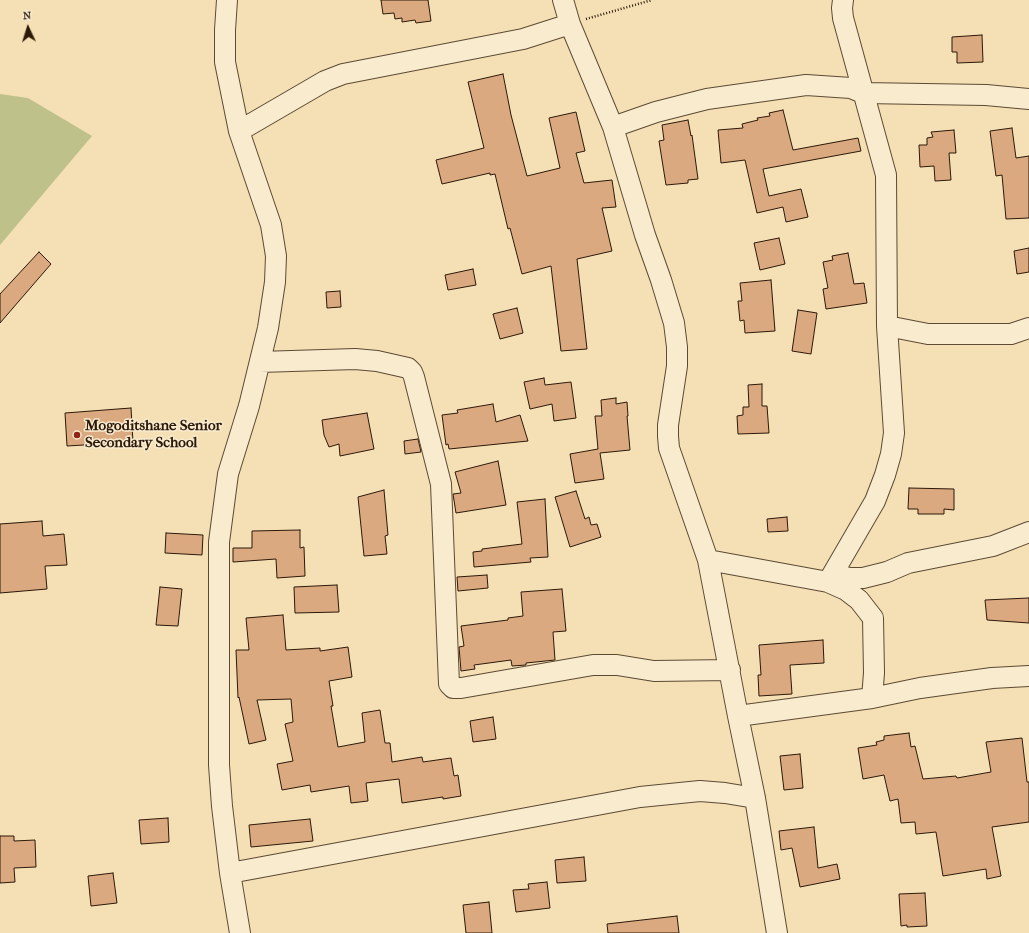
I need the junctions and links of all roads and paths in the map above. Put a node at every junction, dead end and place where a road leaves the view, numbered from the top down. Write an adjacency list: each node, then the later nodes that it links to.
1 (227, 0): 9 (street)
2 (563, 0): 5 (street)
3 (652, 0): 5 (path)
4 (843, 0): 6 (street)
5 (570, 24): 8 (street); 9 (street)
6 (863, 93): 7 (street); 8 (street); 10 (street)
7 (1029, 99)
8 (613, 127): 14 (street)
9 (240, 131): 12 (street)
10 (887, 326): 11 (street); 15 (street)
11 (1029, 328)
12 (260, 362): 16 (street); 21 (street)
13 (1029, 532): 15 (street)
14 (708, 560): 15 (street); 16 (street)
15 (831, 578): 18 (street)
16 (730, 670): 19 (street)
17 (1029, 676): 18 (street)
18 (872, 698): 19 (street)
19 (738, 716): 20 (street)
20 (755, 798): 21 (street); 23 (street)
21 (230, 873): 22 (street)
22 (240, 933)
23 (777, 933)

